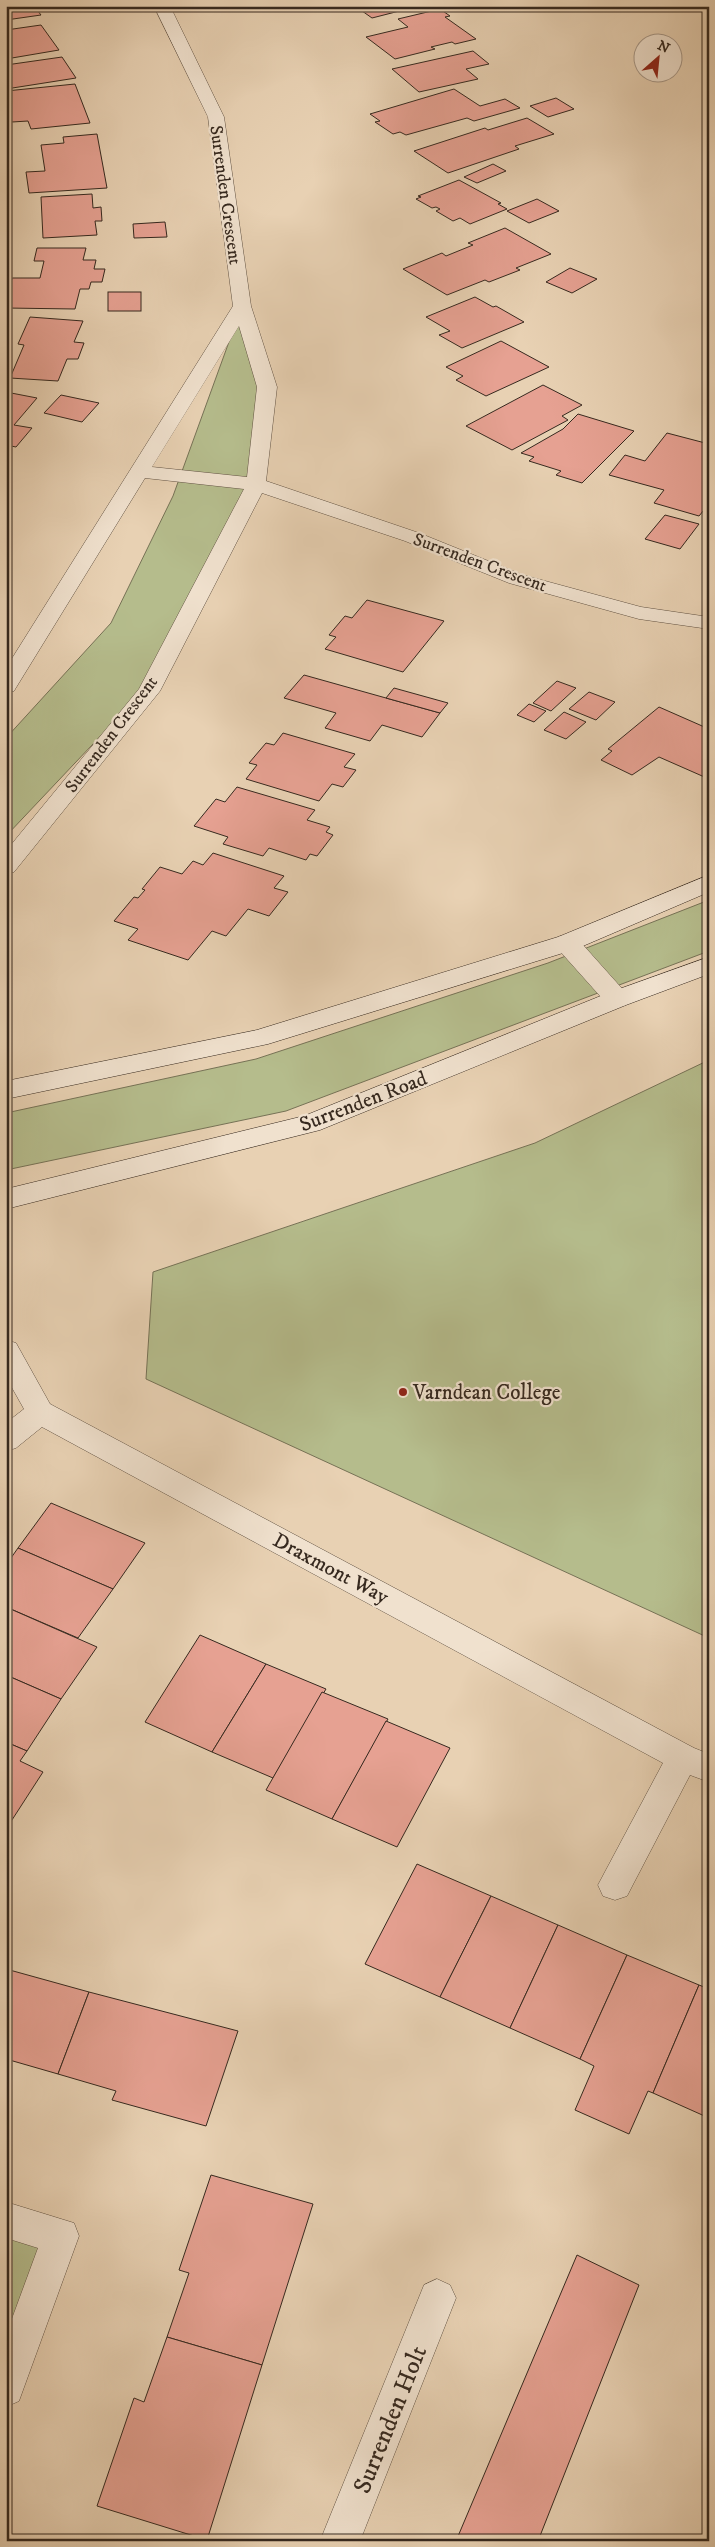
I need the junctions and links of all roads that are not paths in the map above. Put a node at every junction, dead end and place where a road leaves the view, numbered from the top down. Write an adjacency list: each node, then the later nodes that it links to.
1 (162, 6): 2 (street, Surrenden Crescent)
2 (242, 306): 3 (street); 4 (street, Surrenden Crescent)
3 (139, 471): 4 (street, Surrenden Crescent); 6 (street)
4 (256, 484): 5 (street, Surrenden Crescent); 7 (street, Surrenden Crescent)
5 (709, 623)
6 (6, 686)
7 (6, 868)
8 (709, 883): 9 (street)
9 (567, 943): 11 (street); 12 (street)
10 (709, 965): 11 (street, Surrenden Road)
11 (617, 999): 13 (street, Surrenden Road)
12 (6, 1090)
13 (6, 1199)
14 (6, 1351): 15 (street)
15 (40, 1412): 16 (street); 17 (street, Draxmont Way)
16 (6, 1440)
17 (696, 1763): 18 (street, Draxmont Way)
18 (615, 1885)
19 (6, 2220): 21 (street)
20 (437, 2298): 22 (street, Surrenden Holt)
21 (6, 2388)
22 (340, 2541)

